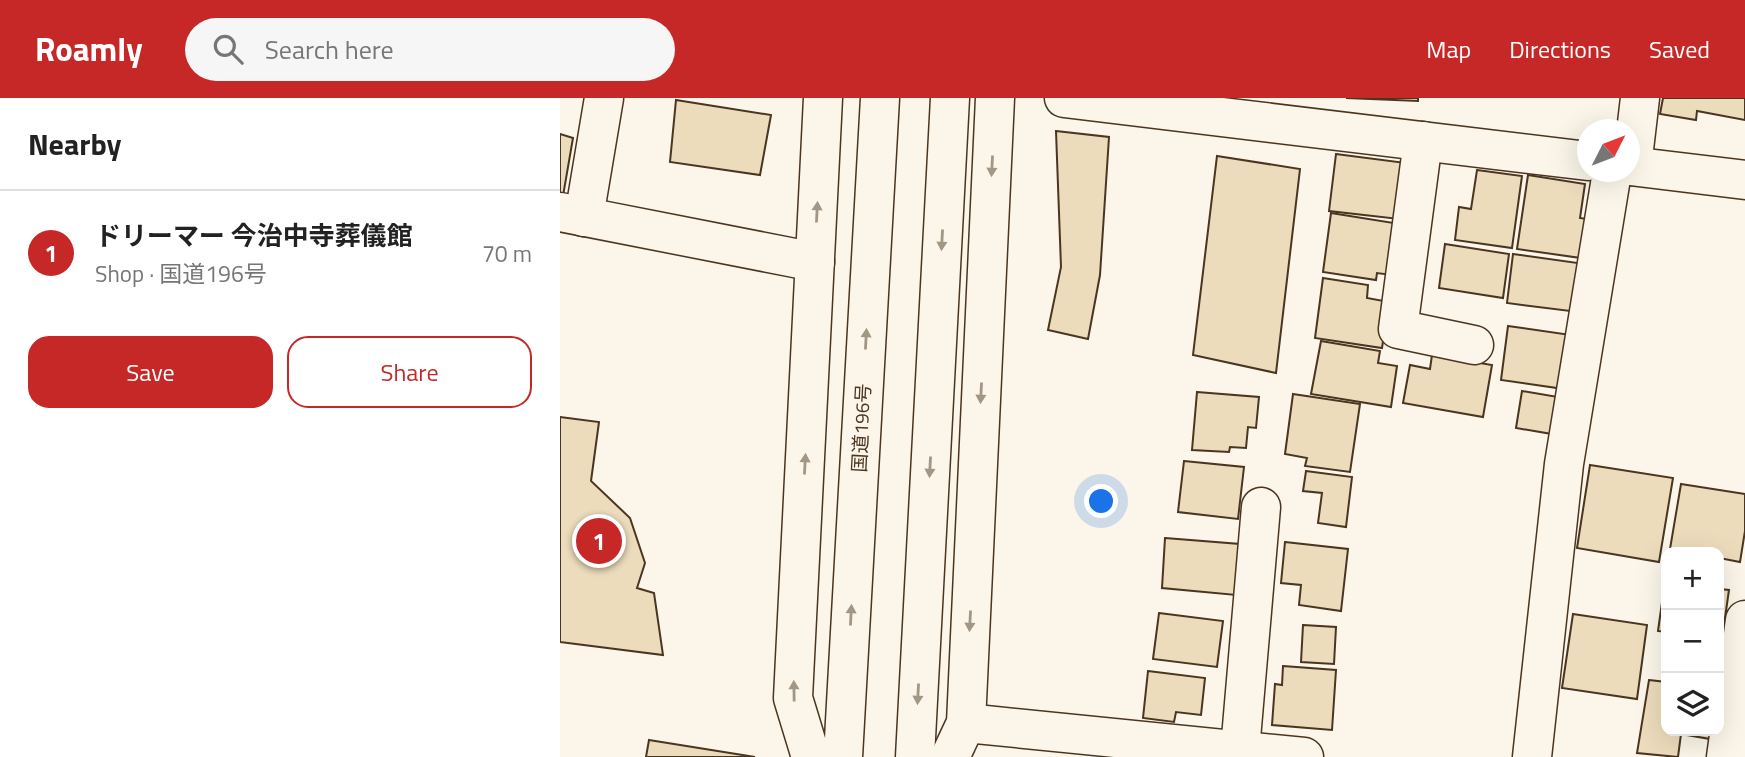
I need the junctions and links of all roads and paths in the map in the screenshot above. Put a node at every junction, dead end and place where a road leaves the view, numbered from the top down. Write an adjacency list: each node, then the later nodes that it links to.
1 (604, 98): 15 (main road)
2 (823, 98): 16 (main road, one-way to 2)
3 (880, 98): 23 (main road, 国道196号, one-way to 3)
4 (950, 98): 24 (main road, one-way to 24)
5 (995, 98): 20 (main road, one-way to 20)
6 (1064, 98): 8 (main road)
7 (1640, 98): 9 (main road)
8 (1324, 114): 10 (main road)
9 (1636, 119)
10 (1423, 141): 11 (main road); 17 (main road)
11 (1577, 160)
12 (1640, 170): 13 (main road)
13 (1745, 180)
14 (1622, 182): 27 (main road)
15 (572, 214): 16 (main road)
16 (815, 262): 22 (main road, one-way to 16)
17 (1474, 345)
18 (1261, 507): 21 (main road)
19 (1745, 620): 28 (main road)
20 (965, 723): 21 (main road); 25 (main road)
21 (1240, 750): 26 (main road)
22 (811, 757)
23 (843, 757)
24 (915, 757)
25 (950, 757)
26 (1304, 757)
27 (1532, 757)
28 (1726, 757)

